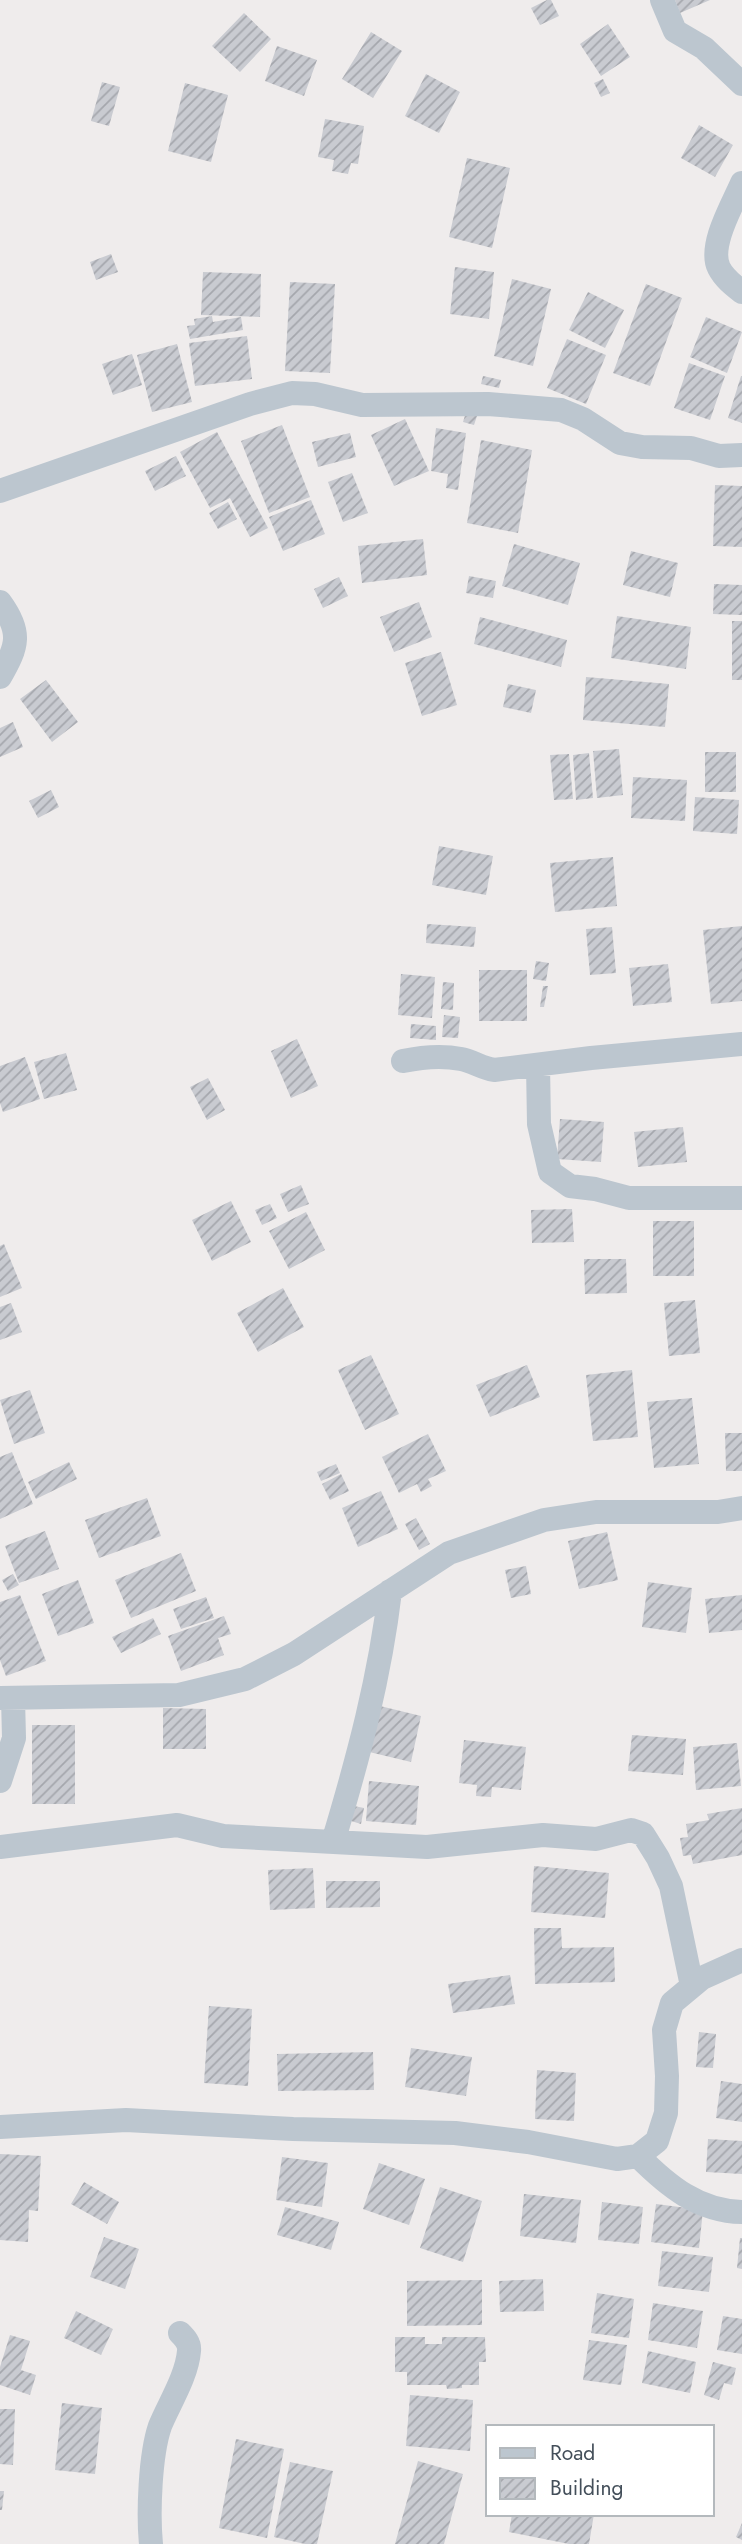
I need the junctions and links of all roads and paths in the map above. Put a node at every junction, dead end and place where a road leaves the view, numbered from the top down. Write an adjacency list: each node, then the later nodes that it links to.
1 (662, 0): 2 (street)
2 (742, 84)
3 (742, 183): 4 (street)
4 (742, 292)
5 (742, 455): 6 (street)
6 (0, 491)
7 (0, 602): 8 (street)
8 (0, 677)
9 (742, 1044): 11 (street)
10 (402, 1061): 11 (street)
11 (538, 1065): 12 (street)
12 (742, 1198)
13 (742, 1508): 14 (street)
14 (390, 1591): 15 (street); 17 (street)
15 (7, 1698): 16 (street)
16 (0, 1781)
17 (333, 1842): 18 (street); 20 (street)
18 (0, 1847)
19 (742, 1960): 20 (street)
20 (692, 1986): 22 (street)
21 (0, 2127): 22 (street)
22 (638, 2156): 23 (street)
23 (742, 2212)
24 (180, 2333): 25 (street)
25 (151, 2544)

